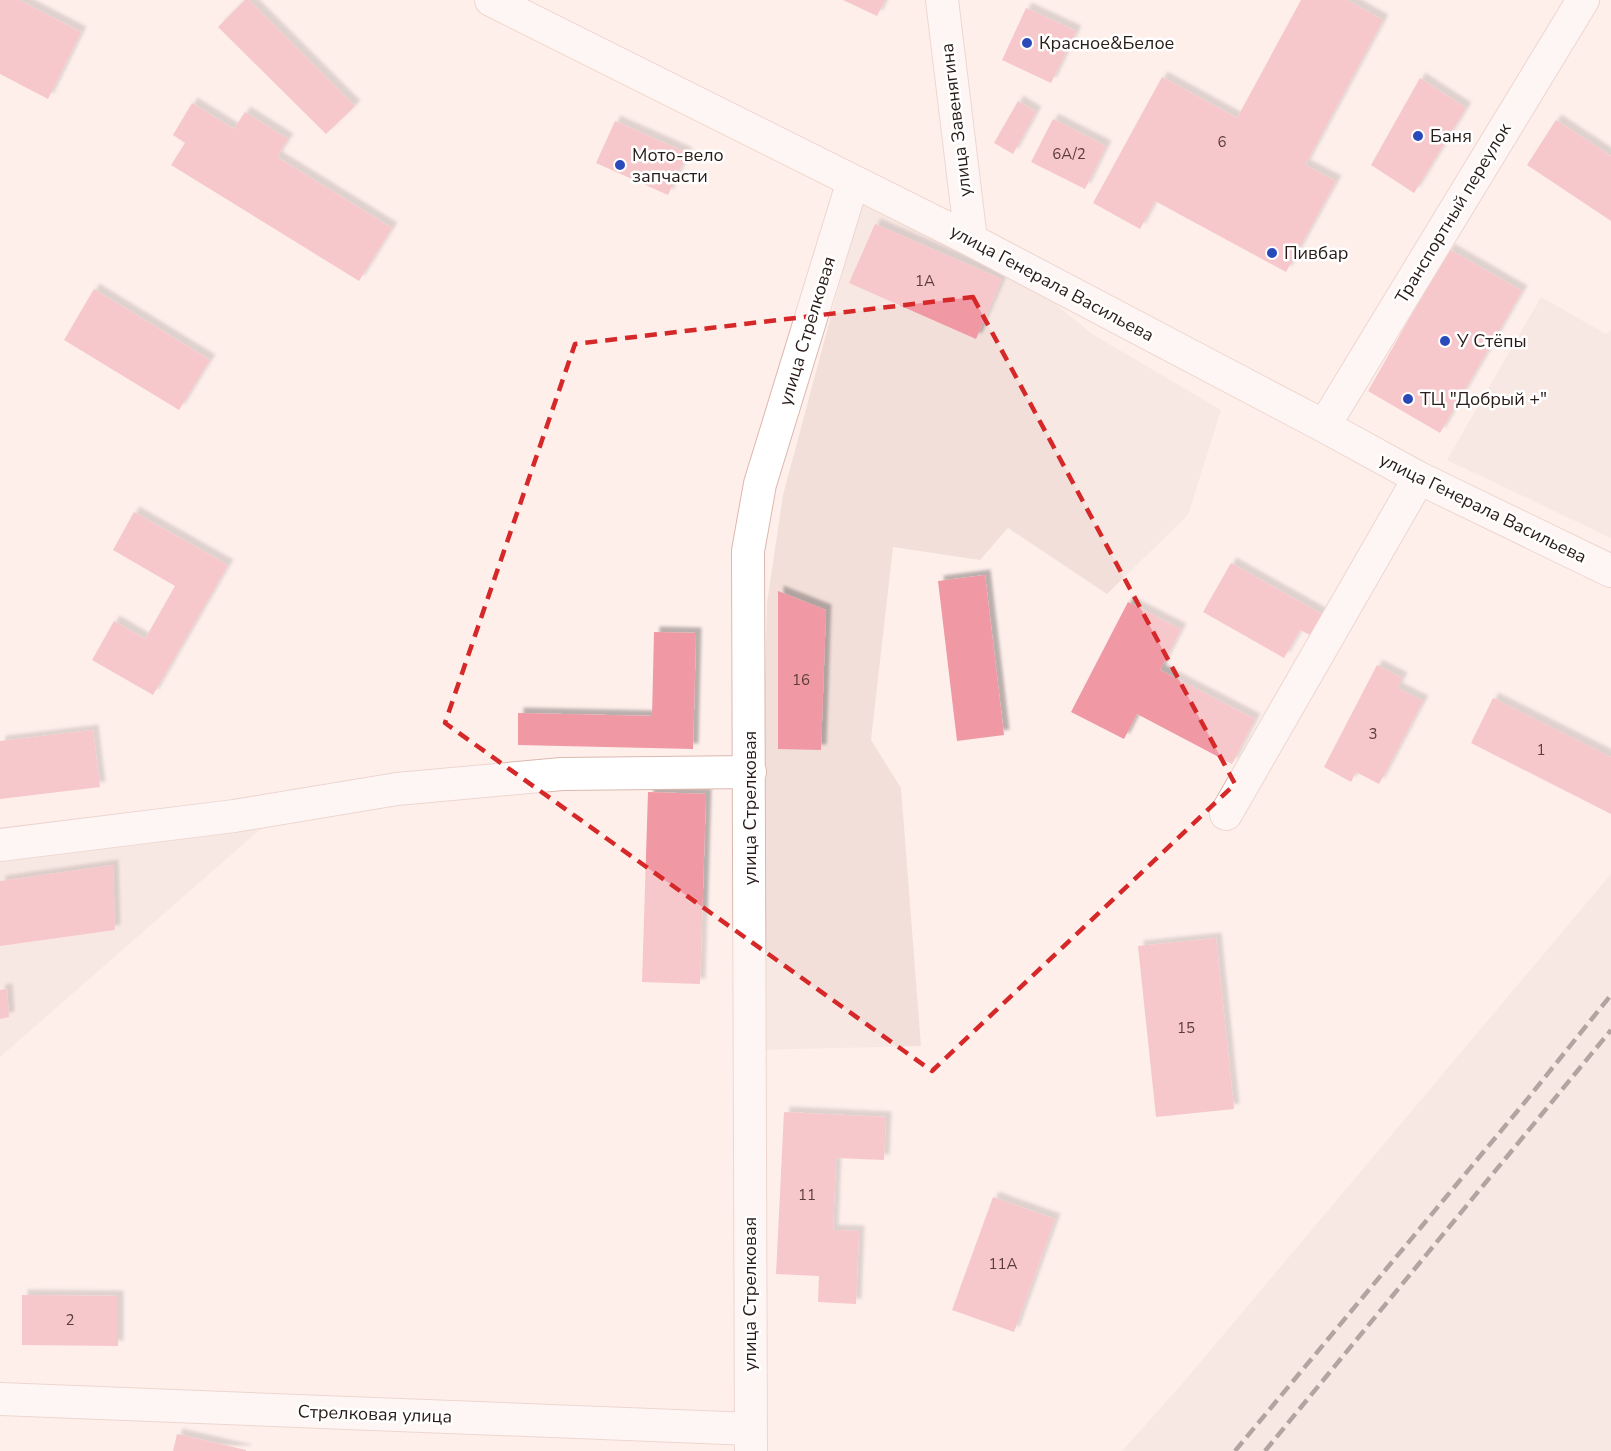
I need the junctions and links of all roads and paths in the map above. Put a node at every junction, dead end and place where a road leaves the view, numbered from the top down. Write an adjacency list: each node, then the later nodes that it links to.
1 (490, 0): 4 (street, улица Генерала Васильева)
2 (942, 0): 5 (street, улица Завенягина)
3 (1582, 0): 6 (street, Транспортный переулок)
4 (853, 181): 5 (street, улица Генерала Васильева); 9 (street, улица Стрелковая)
5 (970, 240): 6 (street, улица Генерала Васильева)
6 (1324, 426): 7 (street, улица Генерала Васильева)
7 (1419, 478): 8 (street, улица Генерала Васильева); 10 (street)
8 (1611, 571)
9 (750, 772): 11 (street); 13 (street, улица Стрелковая)
10 (1226, 814)
11 (0, 845)
12 (0, 1400): 13 (street, Стрелковая улица)
13 (751, 1440)

